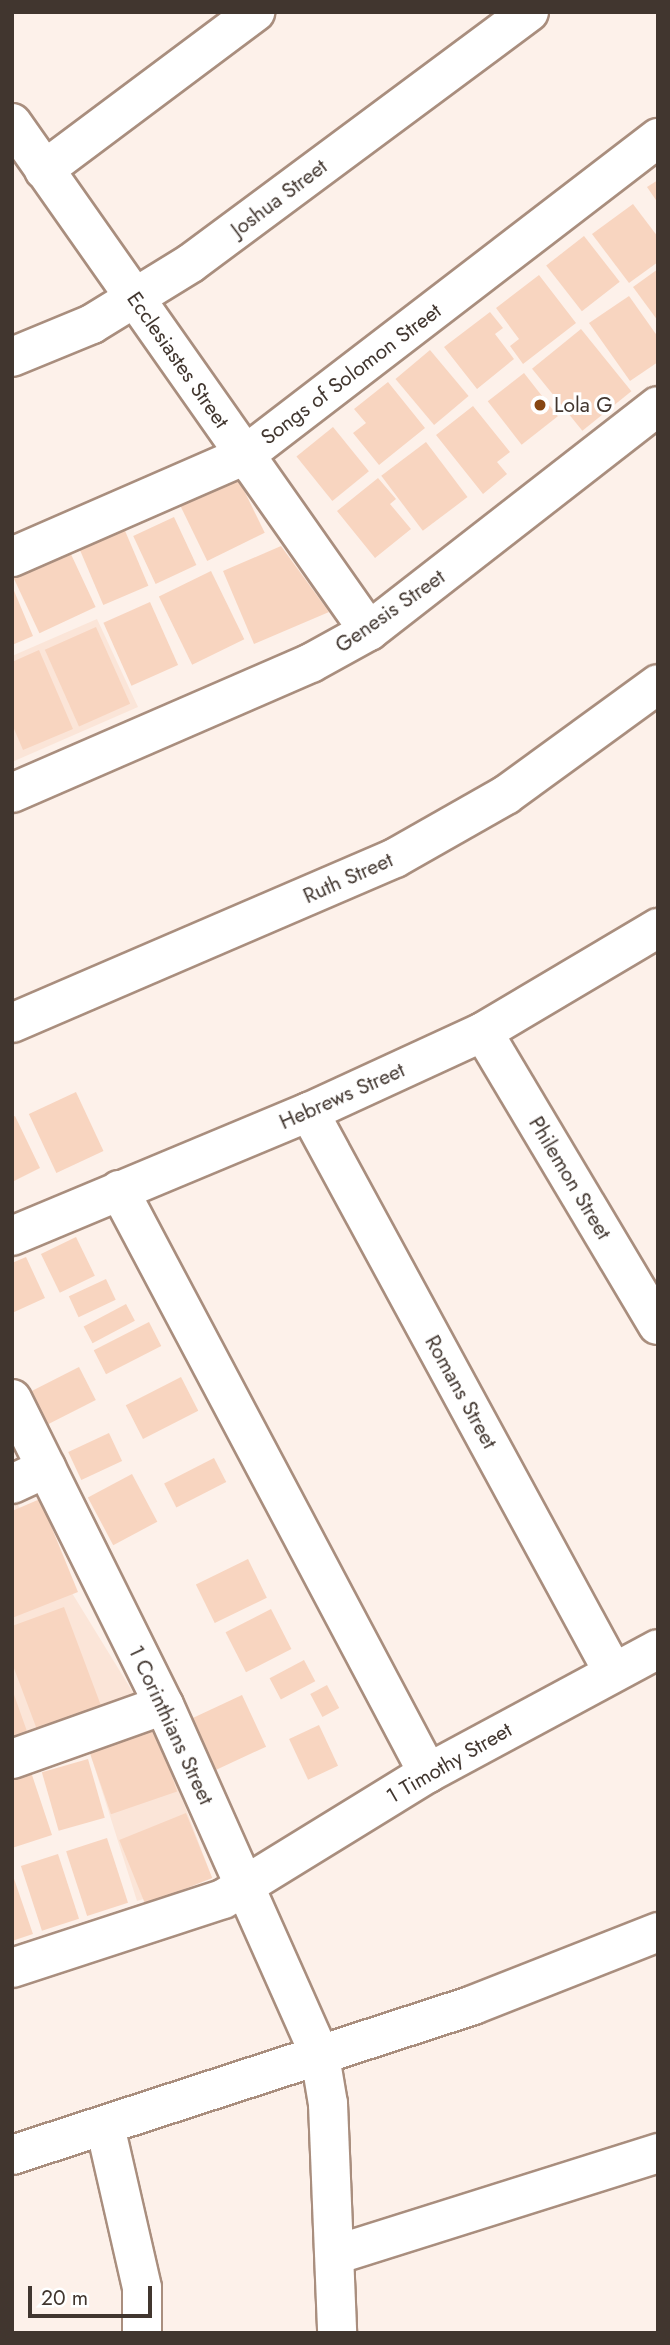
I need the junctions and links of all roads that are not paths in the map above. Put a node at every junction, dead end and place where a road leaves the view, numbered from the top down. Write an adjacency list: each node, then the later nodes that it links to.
1 (255, 12): 5 (street)
2 (529, 12): 6 (street, Joshua Street)
3 (12, 123): 5 (street, Ecclesiastes Street)
4 (658, 138): 9 (street, Songs of Solomon Street)
5 (44, 170): 6 (street, Ecclesiastes Street)
6 (135, 300): 7 (street, Joshua Street); 9 (street, Ecclesiastes Street)
7 (12, 357)
8 (658, 406): 11 (street, Genesis Street)
9 (245, 455): 10 (street, Songs of Solomon Street); 11 (street, Ecclesiastes Street)
10 (12, 557)
11 (369, 631): 13 (street, Genesis Street)
12 (658, 684): 15 (street, Ruth Street)
13 (12, 793)
14 (656, 933): 16 (street, Hebrews Street)
15 (12, 1023)
16 (483, 1032): 17 (street, Hebrews Street); 20 (street, Philemon Street)
17 (309, 1112): 18 (street, Hebrews Street); 25 (street, Romans Street)
18 (119, 1190): 19 (street, Hebrews Street); 28 (street)
19 (12, 1236)
20 (658, 1325)
21 (12, 1399): 22 (street, 1 Corinthians Street)
22 (47, 1468): 23 (street); 26 (street, 1 Corinthians Street)
23 (12, 1484)
24 (658, 1649): 25 (street, 1 Timothy Street)
25 (613, 1672): 28 (street, 1 Timothy Street)
26 (164, 1705): 27 (street); 29 (street, 1 Corinthians Street)
27 (12, 1759)
28 (428, 1773): 29 (street, 1 Timothy Street)
29 (245, 1886): 31 (street, 1 Timothy Street); 32 (street, 1 Corinthians Street)
30 (658, 1932): 32 (street)
31 (12, 1968)
32 (320, 2056): 33 (street); 36 (street, 1 Corinthians Street)
33 (105, 2126): 35 (street); 37 (street)
34 (658, 2153): 36 (street)
35 (12, 2155)
36 (335, 2255): 38 (street, 1 Corinthians Street)
37 (142, 2333)
38 (337, 2333)

